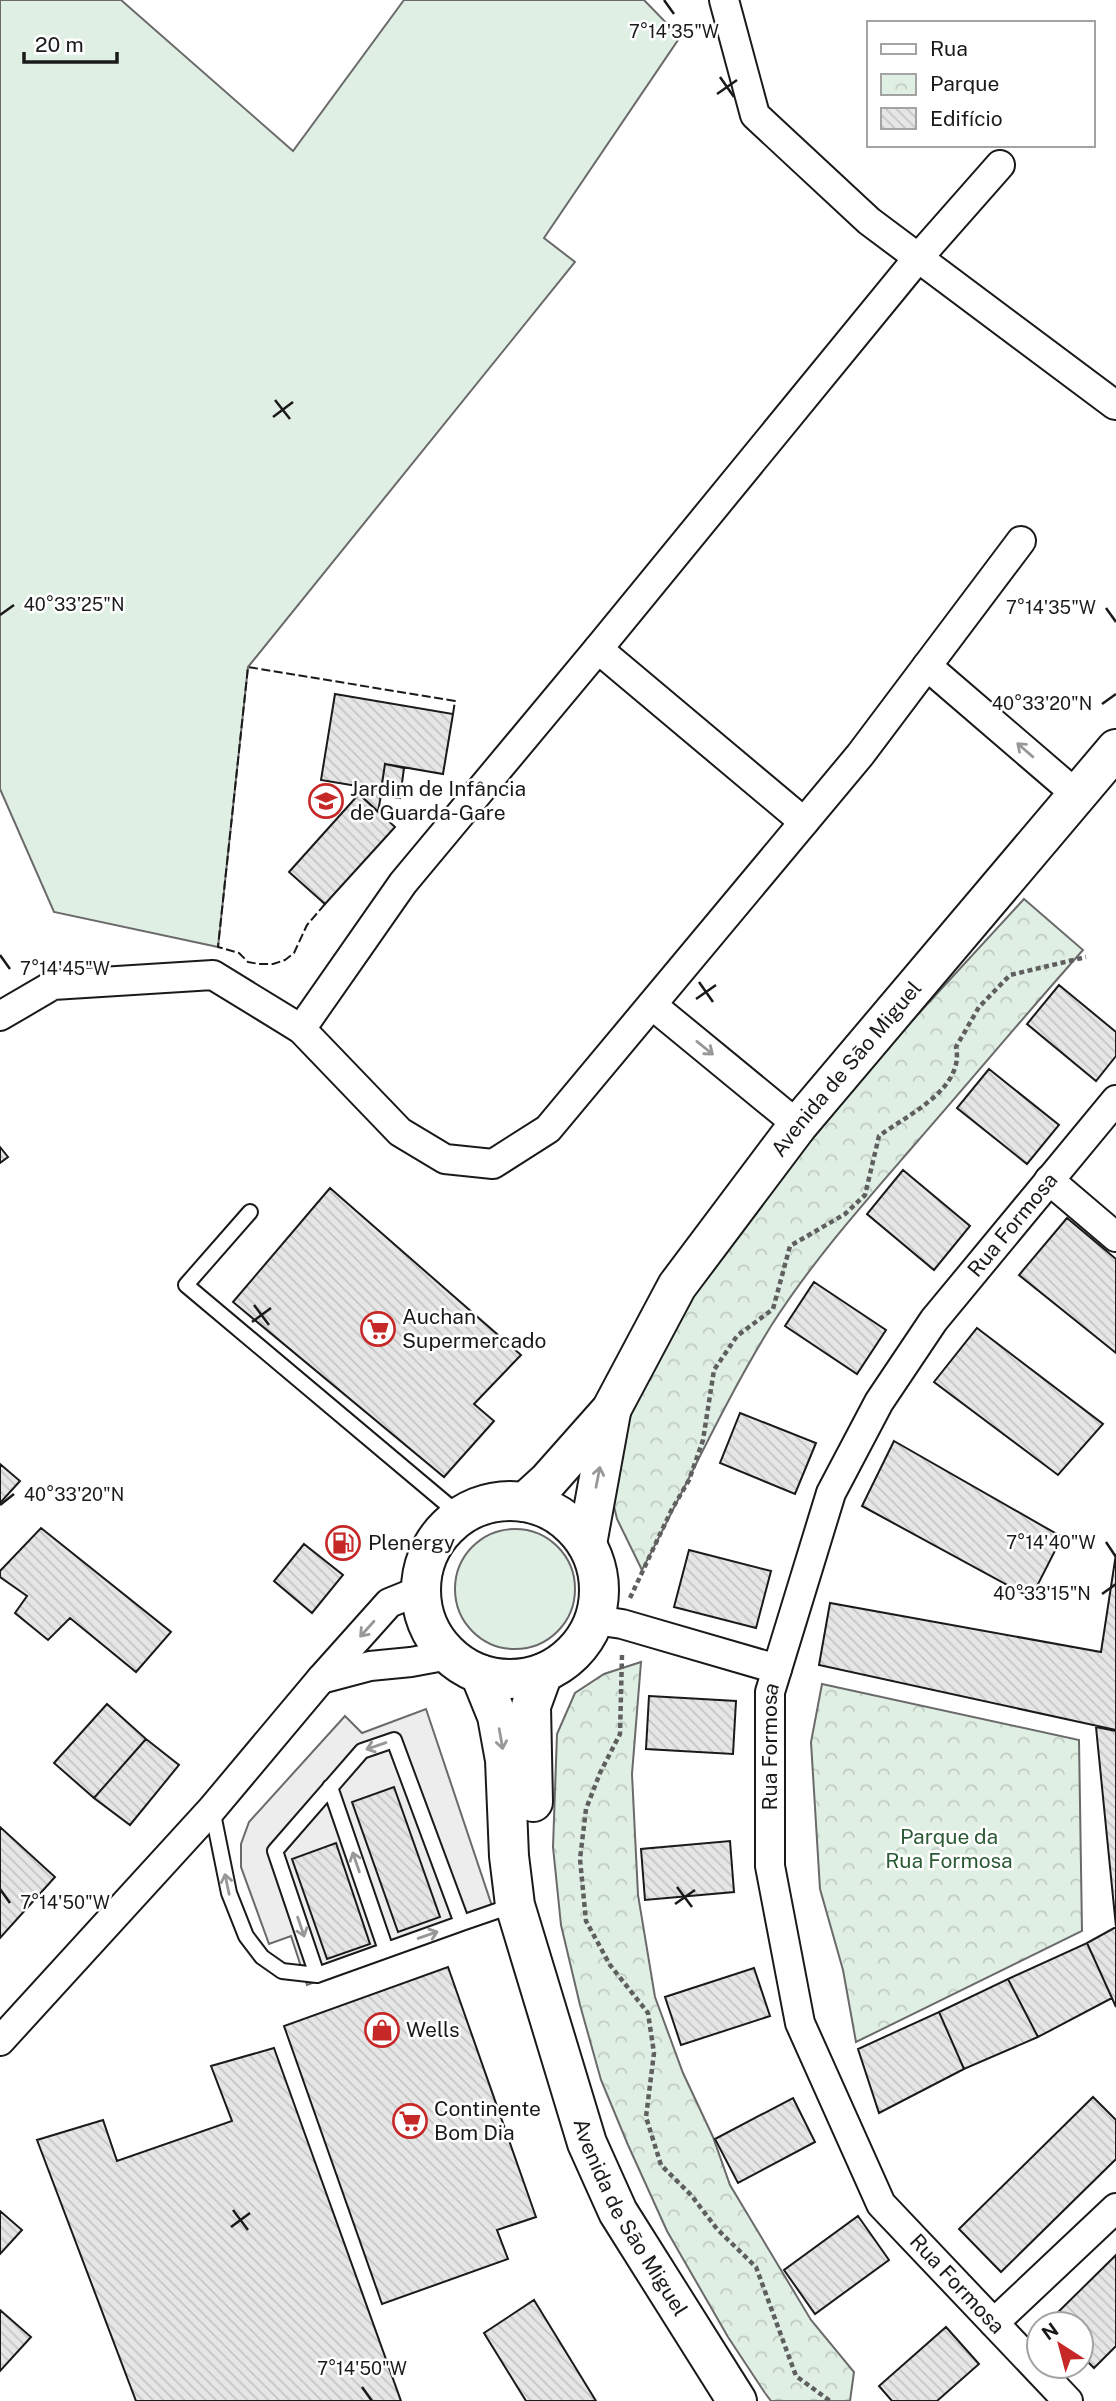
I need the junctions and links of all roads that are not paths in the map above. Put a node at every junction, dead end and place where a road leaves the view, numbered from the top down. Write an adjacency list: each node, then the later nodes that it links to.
1 (724, 0): 3 (street)
2 (1000, 165): 3 (street)
3 (918, 258): 4 (street); 6 (street)
4 (1115, 405)
5 (1021, 541): 7 (street)
6 (598, 649): 10 (street); 13 (street)
7 (927, 666): 9 (street, one-way to 7); 10 (street)
8 (1116, 749): 9 (main road, Avenida de São Miguel)
9 (1077, 795): 15 (main road, Avenida de São Miguel)
10 (804, 822): 11 (street)
11 (652, 1005): 13 (street); 15 (street, one-way to 15)
12 (0, 1016): 13 (street)
13 (301, 1029)
14 (1116, 1100): 16 (street, Rua Formosa)
15 (798, 1125): 19 (main road, Avenida de São Miguel)
16 (1049, 1180): 18 (street); 26 (street, Rua Formosa)
17 (250, 1212): 21 (lane)
18 (1116, 1237)
19 (611, 1410): 20 (main road, Avenida de São Miguel); 22 (main road, Avenida de São Miguel, one-way to 19)
20 (525, 1502): 21 (main road); 22 (main road)
21 (461, 1517): 23 (main road)
22 (587, 1544): 24 (main road)
23 (421, 1590): 25 (main road); 28 (street, one-way to 28)
24 (595, 1620): 26 (street); 27 (main road)
25 (464, 1665): 27 (main road); 28 (street); 31 (main road, Avenida de São Miguel, one-way to 31)
26 (777, 1669): 38 (street, Rua Formosa)
27 (543, 1673): 35 (main road, Avenida de São Miguel)
28 (321, 1679): 30 (street)
29 (330, 1787): 32 (lane, one-way to 29); 33 (lane, one-way to 29); 34 (lane, one-way to 34)
30 (212, 1809): 34 (lane, one-way to 30); 36 (street)
31 (515, 1905): 32 (lane); 35 (main road, Avenida de São Miguel)
32 (462, 1923): 33 (lane, one-way to 32)
33 (386, 1950): 34 (lane)
34 (317, 1975)
35 (551, 2020): 39 (main road, Avenida de São Miguel)
36 (0, 2041)
37 (1116, 2208): 38 (street)
38 (994, 2323): 40 (street, Rua Formosa)
39 (737, 2401)
40 (1068, 2401)

